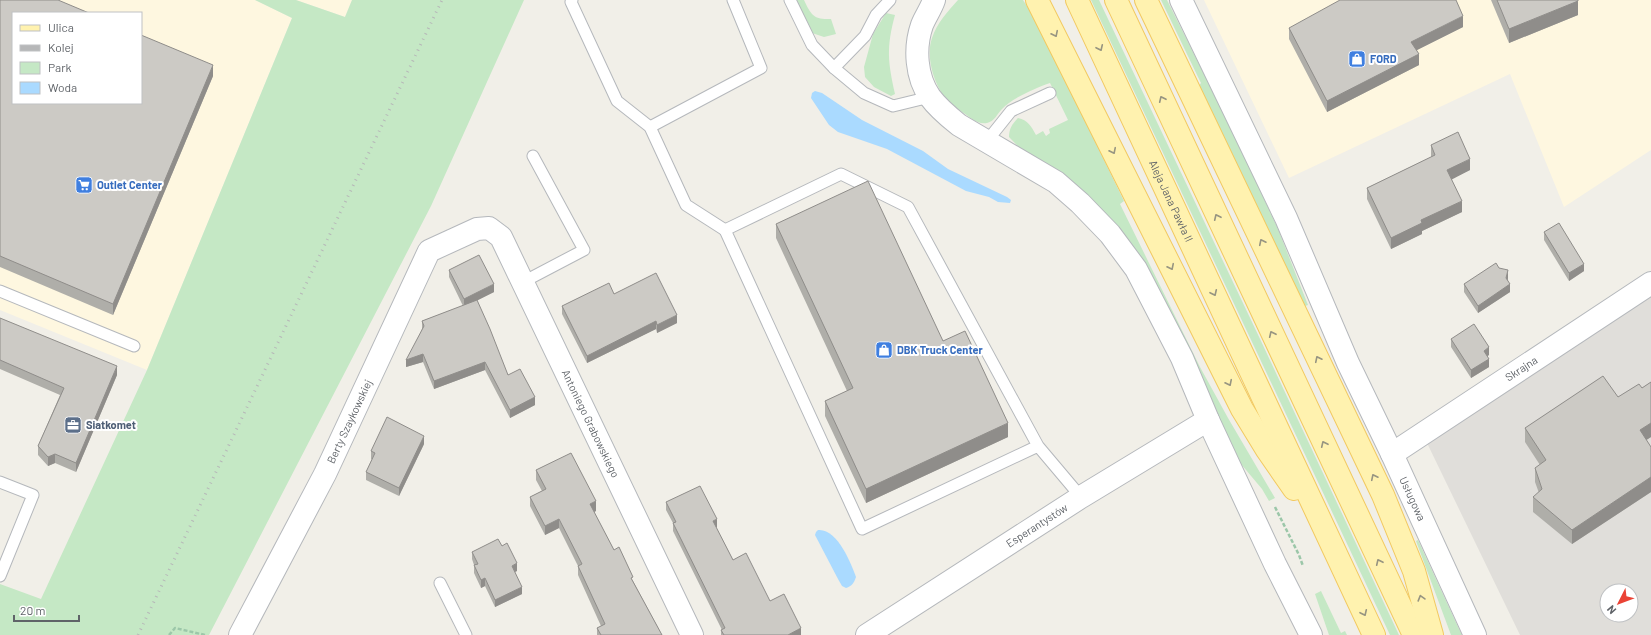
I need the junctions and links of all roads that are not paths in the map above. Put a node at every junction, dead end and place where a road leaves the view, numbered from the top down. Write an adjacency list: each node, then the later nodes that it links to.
1 (572, 0): 14 (lane)
2 (733, 0): 14 (lane)
3 (790, 0): 11 (lane)
4 (890, 0): 11 (lane)
5 (1037, 0): 28 (main road, one-way to 28)
6 (1077, 0): 28 (main road, Aleja Jana Pawła II, one-way to 28)
7 (1116, 0): 37 (main road, one-way to 7)
8 (1146, 0): 38 (main road, one-way to 8)
9 (1181, 0): 25 (street, Usługowa)
10 (935, 3): 13 (street)
11 (834, 68): 13 (lane)
12 (1050, 93): 15 (lane)
13 (930, 97): 15 (street)
14 (650, 127): 18 (lane)
15 (987, 142): 23 (street)
16 (534, 156): 19 (lane)
17 (477, 228): 19 (street, Antoniego Grabowskiego); 31 (street, Berty Szaykowskiej)
18 (725, 230): 24 (lane); 24 (lane)
19 (523, 282): 33 (street, Antoniego Grabowskiego)
20 (1651, 283): 25 (street, Skrajna)
21 (0, 291): 22 (lane)
22 (134, 346)
23 (1208, 420): 27 (street, Esperantystów); 35 (street)
24 (1038, 446): 27 (lane)
25 (1392, 454): 39 (street, Usługowa)
26 (0, 482): 29 (lane)
27 (1081, 497): 34 (street, Esperantystów)
28 (1329, 540): 36 (main road, one-way to 36)
29 (0, 576)
30 (440, 583): 32 (lane)
31 (240, 635)
32 (466, 635)
33 (692, 635)
34 (867, 635)
35 (1310, 635)
36 (1374, 635)
37 (1414, 635)
38 (1432, 635)
39 (1475, 635)

